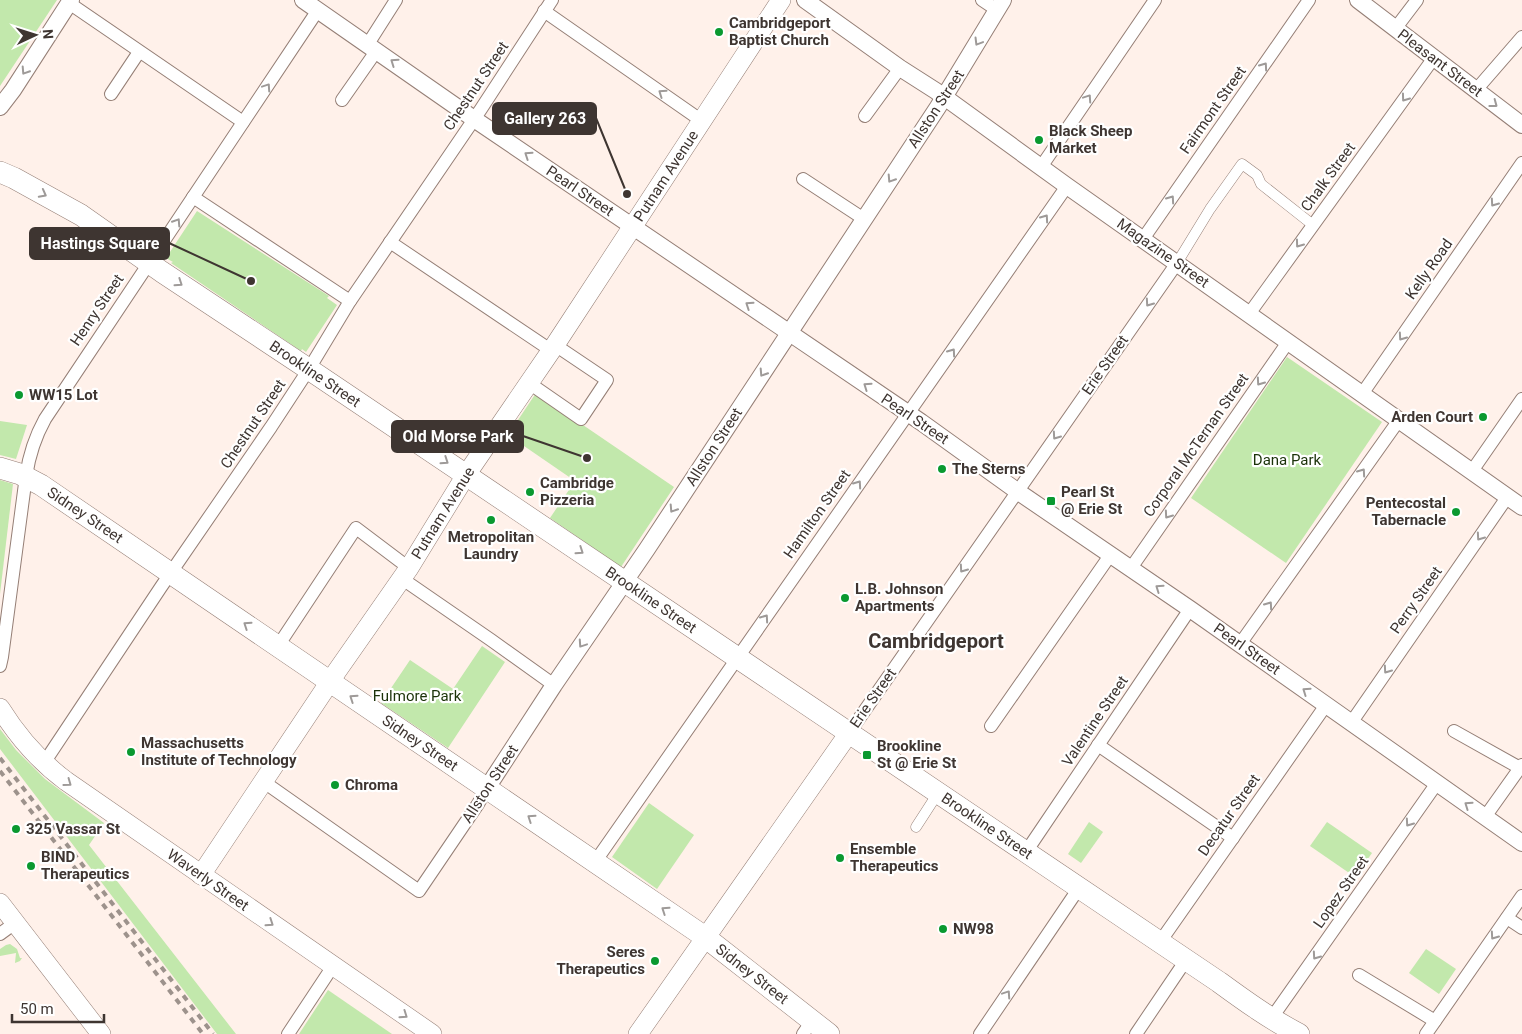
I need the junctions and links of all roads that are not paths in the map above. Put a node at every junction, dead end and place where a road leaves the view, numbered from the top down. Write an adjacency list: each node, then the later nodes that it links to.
1 (303, 0): 13 (street, Pearl Street)
2 (396, 0): 17 (street)
3 (552, 0): 14 (street, Chestnut Street)
4 (781, 0): 28 (main road, Putnam Avenue)
5 (805, 0): 20 (street, Magazine Street)
6 (982, 0): 12 (street)
7 (1155, 0): 32 (street, one-way to 7)
8 (1310, 0): 40 (street, Fairmont Street, one-way to 8)
9 (1358, 0): 15 (street, Pleasant Street)
10 (1417, 0): 15 (street)
11 (70, 1): 18 (street); 25 (street, one-way to 25)
12 (1000, 5): 23 (street, Allston Street, one-way to 23)
13 (318, 10): 17 (street, Pearl Street); 29 (street, Henry Street, one-way to 13)
14 (544, 11): 27 (street, Chestnut Street); 28 (street, one-way to 14)
15 (1395, 29): 19 (street, Pleasant Street)
16 (1522, 37): 21 (street)
17 (372, 47): 24 (street); 27 (street, Pearl Street, one-way to 17)
18 (139, 52): 22 (street); 29 (street)
19 (1433, 59): 21 (street, Pleasant Street); 38 (street, Chalk Street, one-way to 38)
20 (900, 68): 23 (street, Magazine Street); 26 (street)
21 (1476, 90): 30 (street, Pleasant Street, one-way to 30)
22 (111, 94)
23 (944, 97): 32 (street, Magazine Street); 37 (street, Allston Street, one-way to 37)
24 (342, 100)
25 (0, 107)
26 (865, 116)
27 (474, 119): 39 (street, Pearl Street, one-way to 27); 41 (street, Chestnut Street)
28 (702, 121): 39 (main road, Putnam Avenue)
29 (243, 122): 36 (street, Henry Street)
30 (1522, 125)
31 (1522, 163): 51 (street, Kelly Road, one-way to 51)
32 (1041, 167): 35 (street, Magazine Street)
33 (0, 172): 42 (main road, Brookline Street, one-way to 42)
34 (803, 179): 37 (street)
35 (1068, 186): 40 (street, Magazine Street); 53 (street, Hamilton Street, one-way to 35)
36 (193, 197): 42 (street, Henry Street, one-way to 36); 44 (street)
37 (864, 219): 46 (street, Allston Street)
38 (1313, 225): 43 (street); 45 (street, Chalk Street, one-way to 45)
39 (633, 226): 46 (street, Pearl Street, one-way to 39); 48 (main road, Putnam Avenue)
40 (1144, 239): 43 (street, Magazine Street)
41 (390, 242): 44 (street, Chestnut Street); 48 (street)
42 (149, 262): 49 (main road, Brookline Street, one-way to 49); 58 (street, Henry Street)
43 (1177, 263): 45 (street, Magazine Street); 59 (street, Erie Street, one-way to 59)
44 (350, 302): 49 (street, Chestnut Street)
45 (1249, 314): 47 (street, Magazine Street)
46 (789, 332): 53 (street, Pearl Street, one-way to 46); 66 (street, Allston Street, one-way to 66)
47 (1288, 342): 51 (street, Magazine Street); 63 (street, Corporal McTernan Street, one-way to 63)
48 (554, 348): 50 (main road, Putnam Avenue); 50 (street)
49 (309, 369): 57 (main road, Brookline Street, one-way to 57); 64 (street, Chestnut Street)
50 (529, 383): 57 (main road, Putnam Avenue)
51 (1362, 394): 54 (street, Magazine Street)
52 (1522, 399): 56 (street)
53 (908, 414): 59 (street, Pearl Street); 70 (street, Hamilton Street, one-way to 53)
54 (1399, 420): 56 (street, Magazine Street); 68 (street, one-way to 54)
55 (0, 468): 58 (main road, Sidney Street)
56 (1472, 471): 60 (street, Magazine Street)
57 (466, 475): 65 (main road, Putnam Avenue); 66 (main road, Brookline Street, one-way to 66)
58 (26, 476): 64 (main road, Sidney Street); 71 (street, Henry Street)
59 (1018, 491): 62 (street, Pearl Street); 79 (street, Erie Street, one-way to 79)
60 (1508, 496): 61 (street, Magazine Street); 76 (street, Perry Street, one-way to 76)
61 (1522, 507)
62 (1111, 554): 63 (street, Pearl Street); 77 (street)
63 (1131, 568): 67 (street, Pearl Street, one-way to 63)
64 (171, 573): 69 (main road, Sidney Street, one-way to 64); 81 (street, Chestnut Street)
65 (405, 573): 69 (street); 72 (main road, Putnam Avenue); 73 (street)
66 (625, 582): 70 (main road, Brookline Street); 73 (street, Allston Street, one-way to 73)
67 (1190, 609): 68 (street, Pearl Street); 80 (street, Valentine Street)
68 (1240, 644): 74 (street, Pearl Street, one-way to 68)
69 (278, 646): 72 (main road, Sidney Street)
70 (737, 658): 79 (main road, Brookline Street); 92 (street, Hamilton Street)
71 (0, 666)
72 (331, 682): 83 (main road, Putnam Avenue); 85 (main road, Sidney Street, one-way to 72)
73 (554, 685): 85 (street, Allston Street)
74 (1326, 705): 76 (street, Pearl Street); 89 (street, Decatur Street)
75 (0, 708): 81 (main road, Waverly Street)
76 (1351, 723): 84 (street, Pearl Street)
77 (991, 726)
78 (1454, 731): 82 (street)
79 (849, 733): 86 (main road, Brookline Street); 101 (main road, Erie Street)
80 (1098, 745): 89 (street); 91 (street, Valentine Street)
81 (44, 763): 93 (main road, Waverly Street, one-way to 93)
82 (1521, 767): 87 (street)
83 (264, 782): 85 (street, Allston Street); 93 (main road, Putnam Avenue)
84 (1437, 783): 87 (street, Pearl Street, one-way to 84); 106 (street, Lopez Street, one-way to 106)
85 (487, 788): 92 (main road, Sidney Street, one-way to 85)
86 (938, 793): 88 (street); 91 (main road, Brookline Street)
87 (1485, 817): 90 (street, Pearl Street)
88 (916, 827)
89 (1232, 838): 102 (street, Decatur Street)
90 (1522, 843)
91 (1026, 852): 94 (main road, Brookline Street)
92 (595, 862): 101 (main road, Sidney Street, one-way to 92)
93 (202, 875): 104 (main road, Waverly Street, one-way to 104)
94 (1080, 888): 102 (main road, Brookline Street); 113 (street, one-way to 94)
95 (1522, 896): 97 (street)
96 (0, 903): 98 (main road)
97 (1507, 918): 99 (street); 107 (street, one-way to 107)
98 (15, 923): 100 (street); 109 (main road)
99 (1522, 928)
100 (0, 934)
101 (706, 937): 108 (main road, Sidney Street); 112 (main road, Erie Street)
102 (1160, 942): 103 (main road, Brookline Street)
103 (1186, 960): 106 (main road, Brookline Street); 114 (street)
104 (333, 966): 110 (street); 111 (main road, Waverly Street, one-way to 111)
105 (1359, 975): 107 (street)
106 (1271, 1019): 115 (main road, Brookline Street)
107 (1435, 1021): 116 (street)
108 (815, 1030)
109 (101, 1034)
110 (288, 1034)
111 (430, 1034)
112 (638, 1034)
113 (980, 1034)
114 (1136, 1034)
115 (1299, 1034)
116 (1426, 1034)

